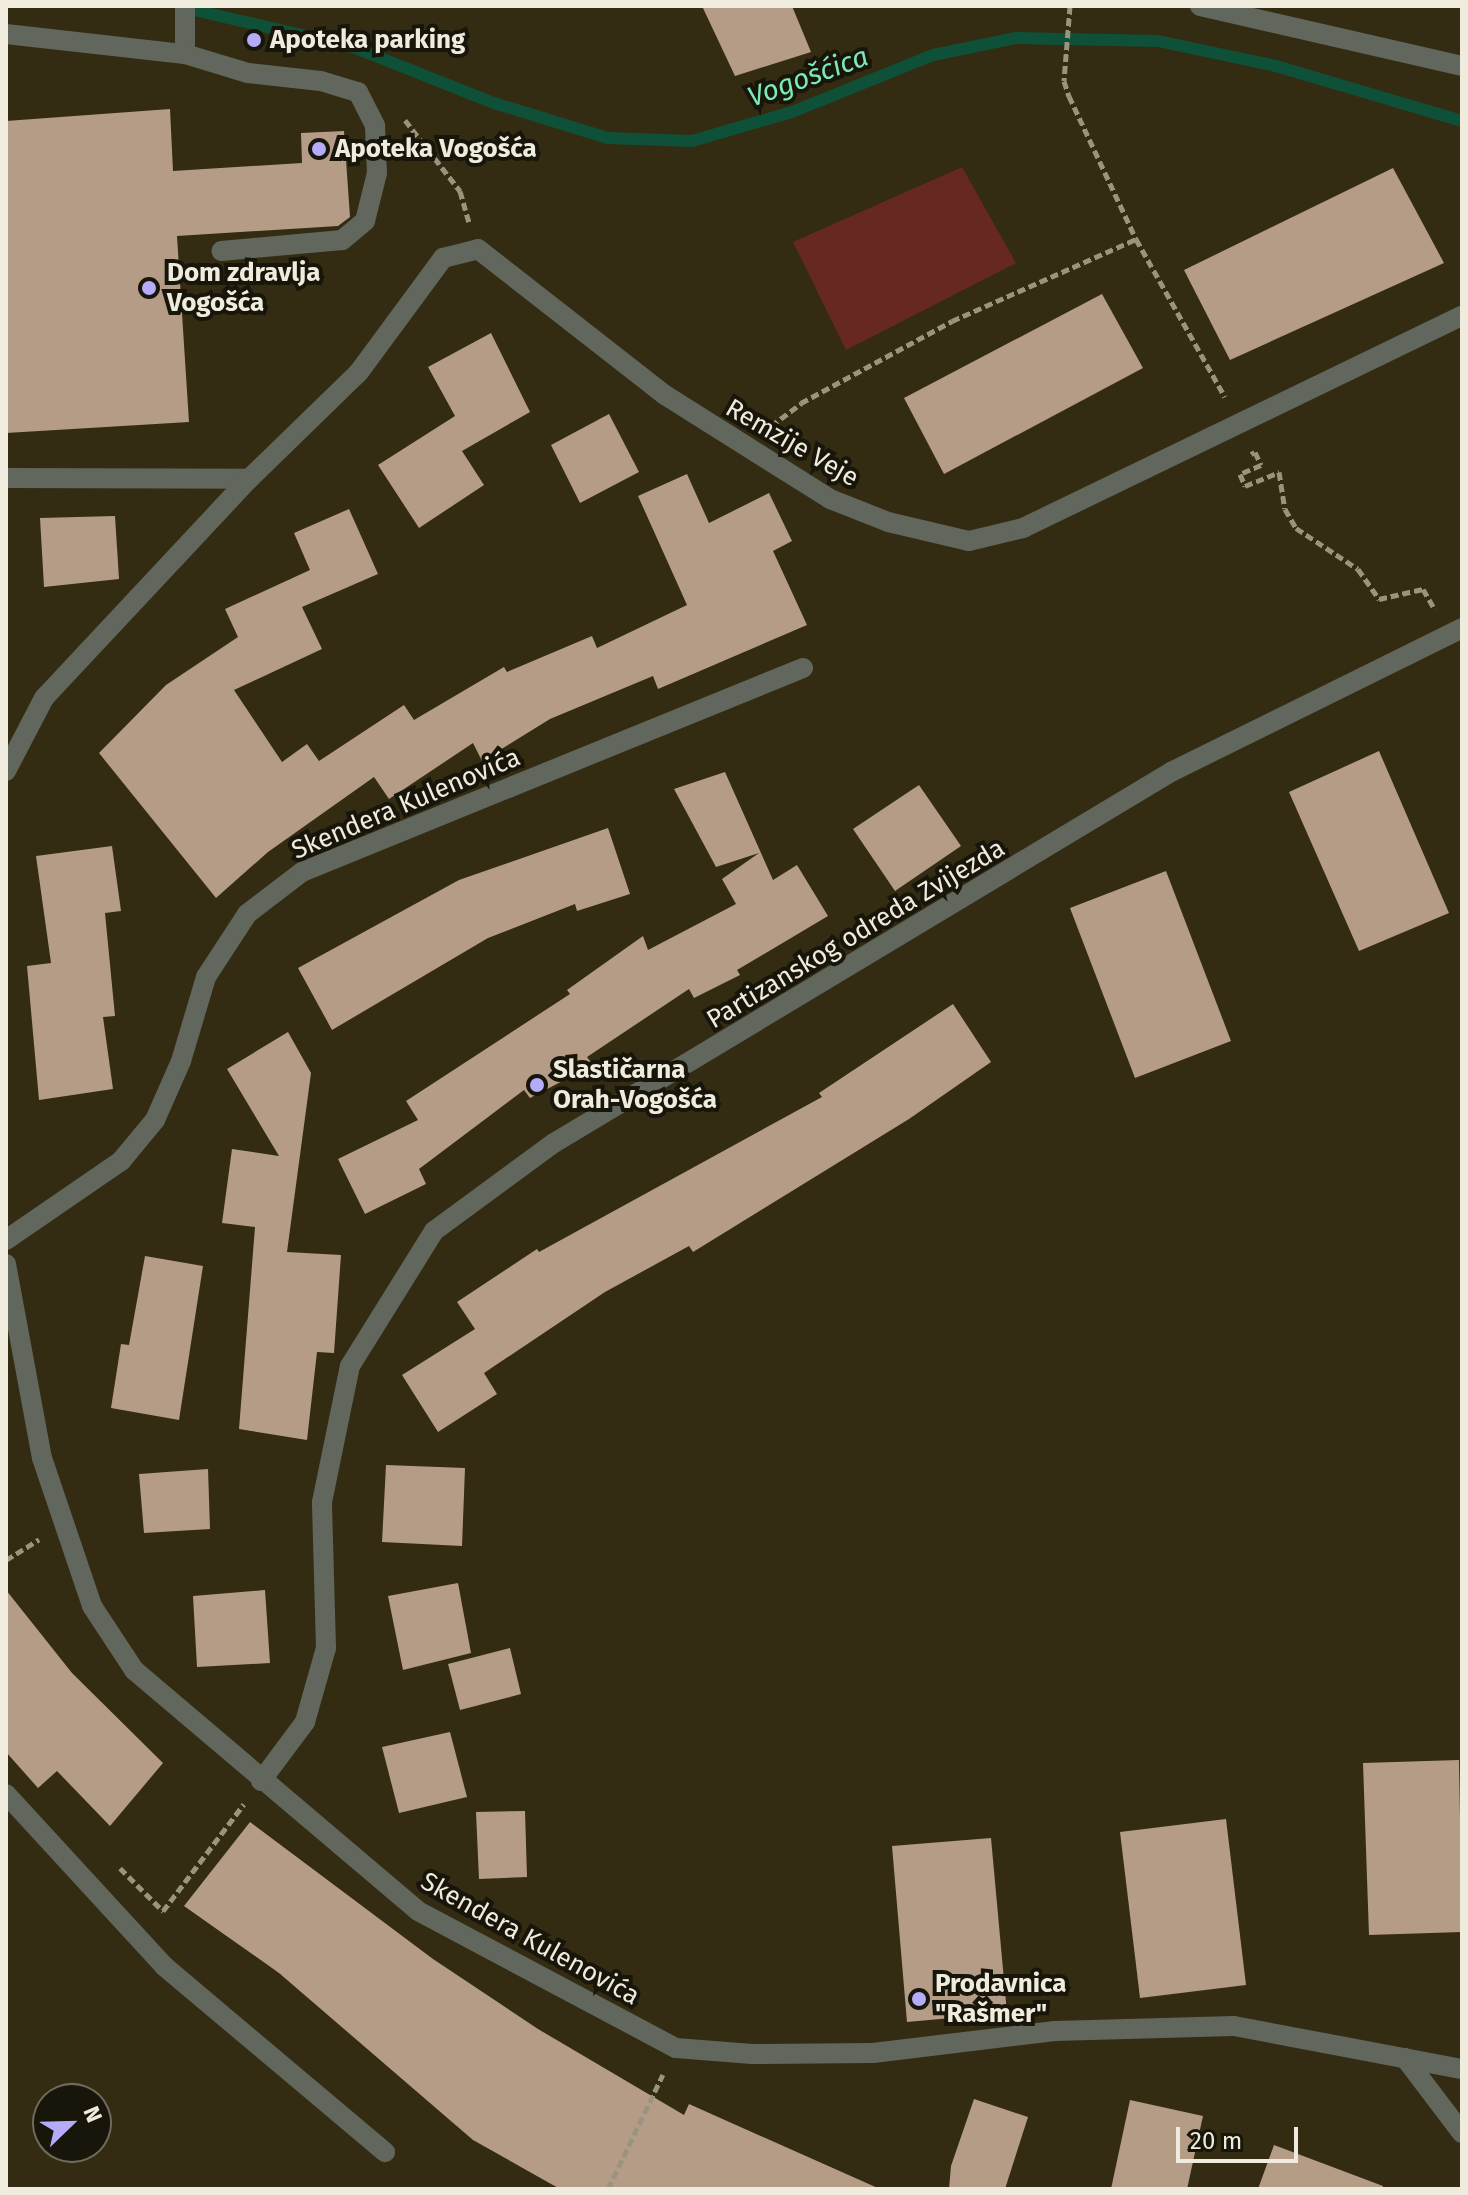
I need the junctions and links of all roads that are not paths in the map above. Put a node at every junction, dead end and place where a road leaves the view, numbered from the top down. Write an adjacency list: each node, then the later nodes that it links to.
1 (185, 6): 4 (street)
2 (1200, 6): 5 (street)
3 (6, 34): 4 (street)
4 (185, 54): 6 (street)
5 (1462, 66)
6 (221, 251)
7 (1462, 316): 9 (street, Remzije Veje)
8 (6, 478): 9 (street)
9 (249, 479): 12 (street)
10 (1462, 628): 15 (street, Partizanskog odreda Zvijezda)
11 (803, 668): 13 (street, Skendera Kulenovića)
12 (6, 771)
13 (6, 1240)
14 (6, 1264): 15 (street, Skendera Kulenovića)
15 (261, 1781): 17 (street, Skendera Kulenovića)
16 (6, 1794): 20 (street)
17 (1405, 2058): 18 (street, Skendera Kulenovića); 19 (street)
18 (1462, 2069)
19 (1462, 2133)
20 (385, 2152)

